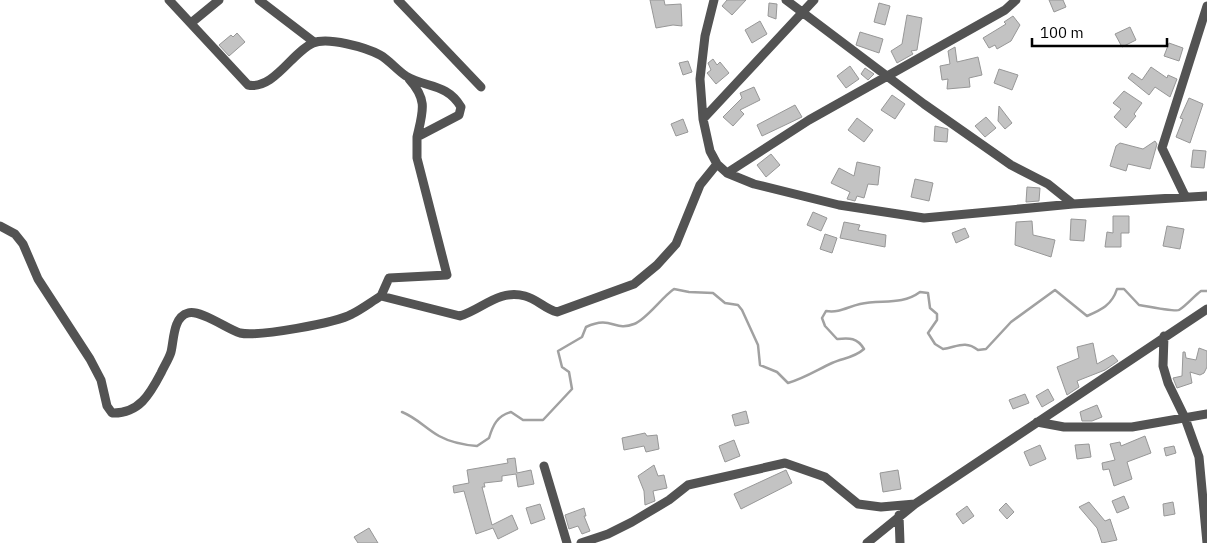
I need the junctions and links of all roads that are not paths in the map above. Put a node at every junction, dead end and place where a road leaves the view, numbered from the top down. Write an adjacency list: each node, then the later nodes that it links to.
1 (169, 0): 11 (street)
2 (219, 0): 11 (street)
3 (259, 0): 12 (street)
4 (398, 0): 15 (street)
5 (714, 0): 16 (street)
6 (786, 0): 10 (street)
7 (814, 0): 10 (street)
8 (1016, 0): 14 (street)
9 (1207, 6): 20 (street)
10 (804, 13): 14 (street); 16 (street)
11 (191, 23): 12 (street)
12 (314, 42): 13 (street)
13 (407, 77): 17 (street); 17 (street)
14 (888, 78): 19 (street); 22 (street)
15 (481, 87)
16 (703, 119): 18 (street)
17 (417, 137): 24 (street)
18 (717, 164): 19 (street); 24 (street)
19 (727, 173): 22 (street)
20 (1185, 196): 21 (street); 22 (street)
21 (1207, 196)
22 (1073, 204)
23 (0, 226): 24 (street)
24 (381, 296)
25 (1207, 309): 26 (street)
26 (1164, 336): 28 (street); 29 (street)
27 (1207, 414): 28 (street)
28 (1185, 418): 29 (street); 37 (street)
29 (1037, 422): 31 (street)
30 (544, 466): 33 (street)
31 (915, 504): 32 (street); 34 (street)
32 (899, 515): 35 (street); 36 (street)
33 (567, 543)
34 (581, 543)
35 (867, 543)
36 (900, 543)
37 (1207, 543)

